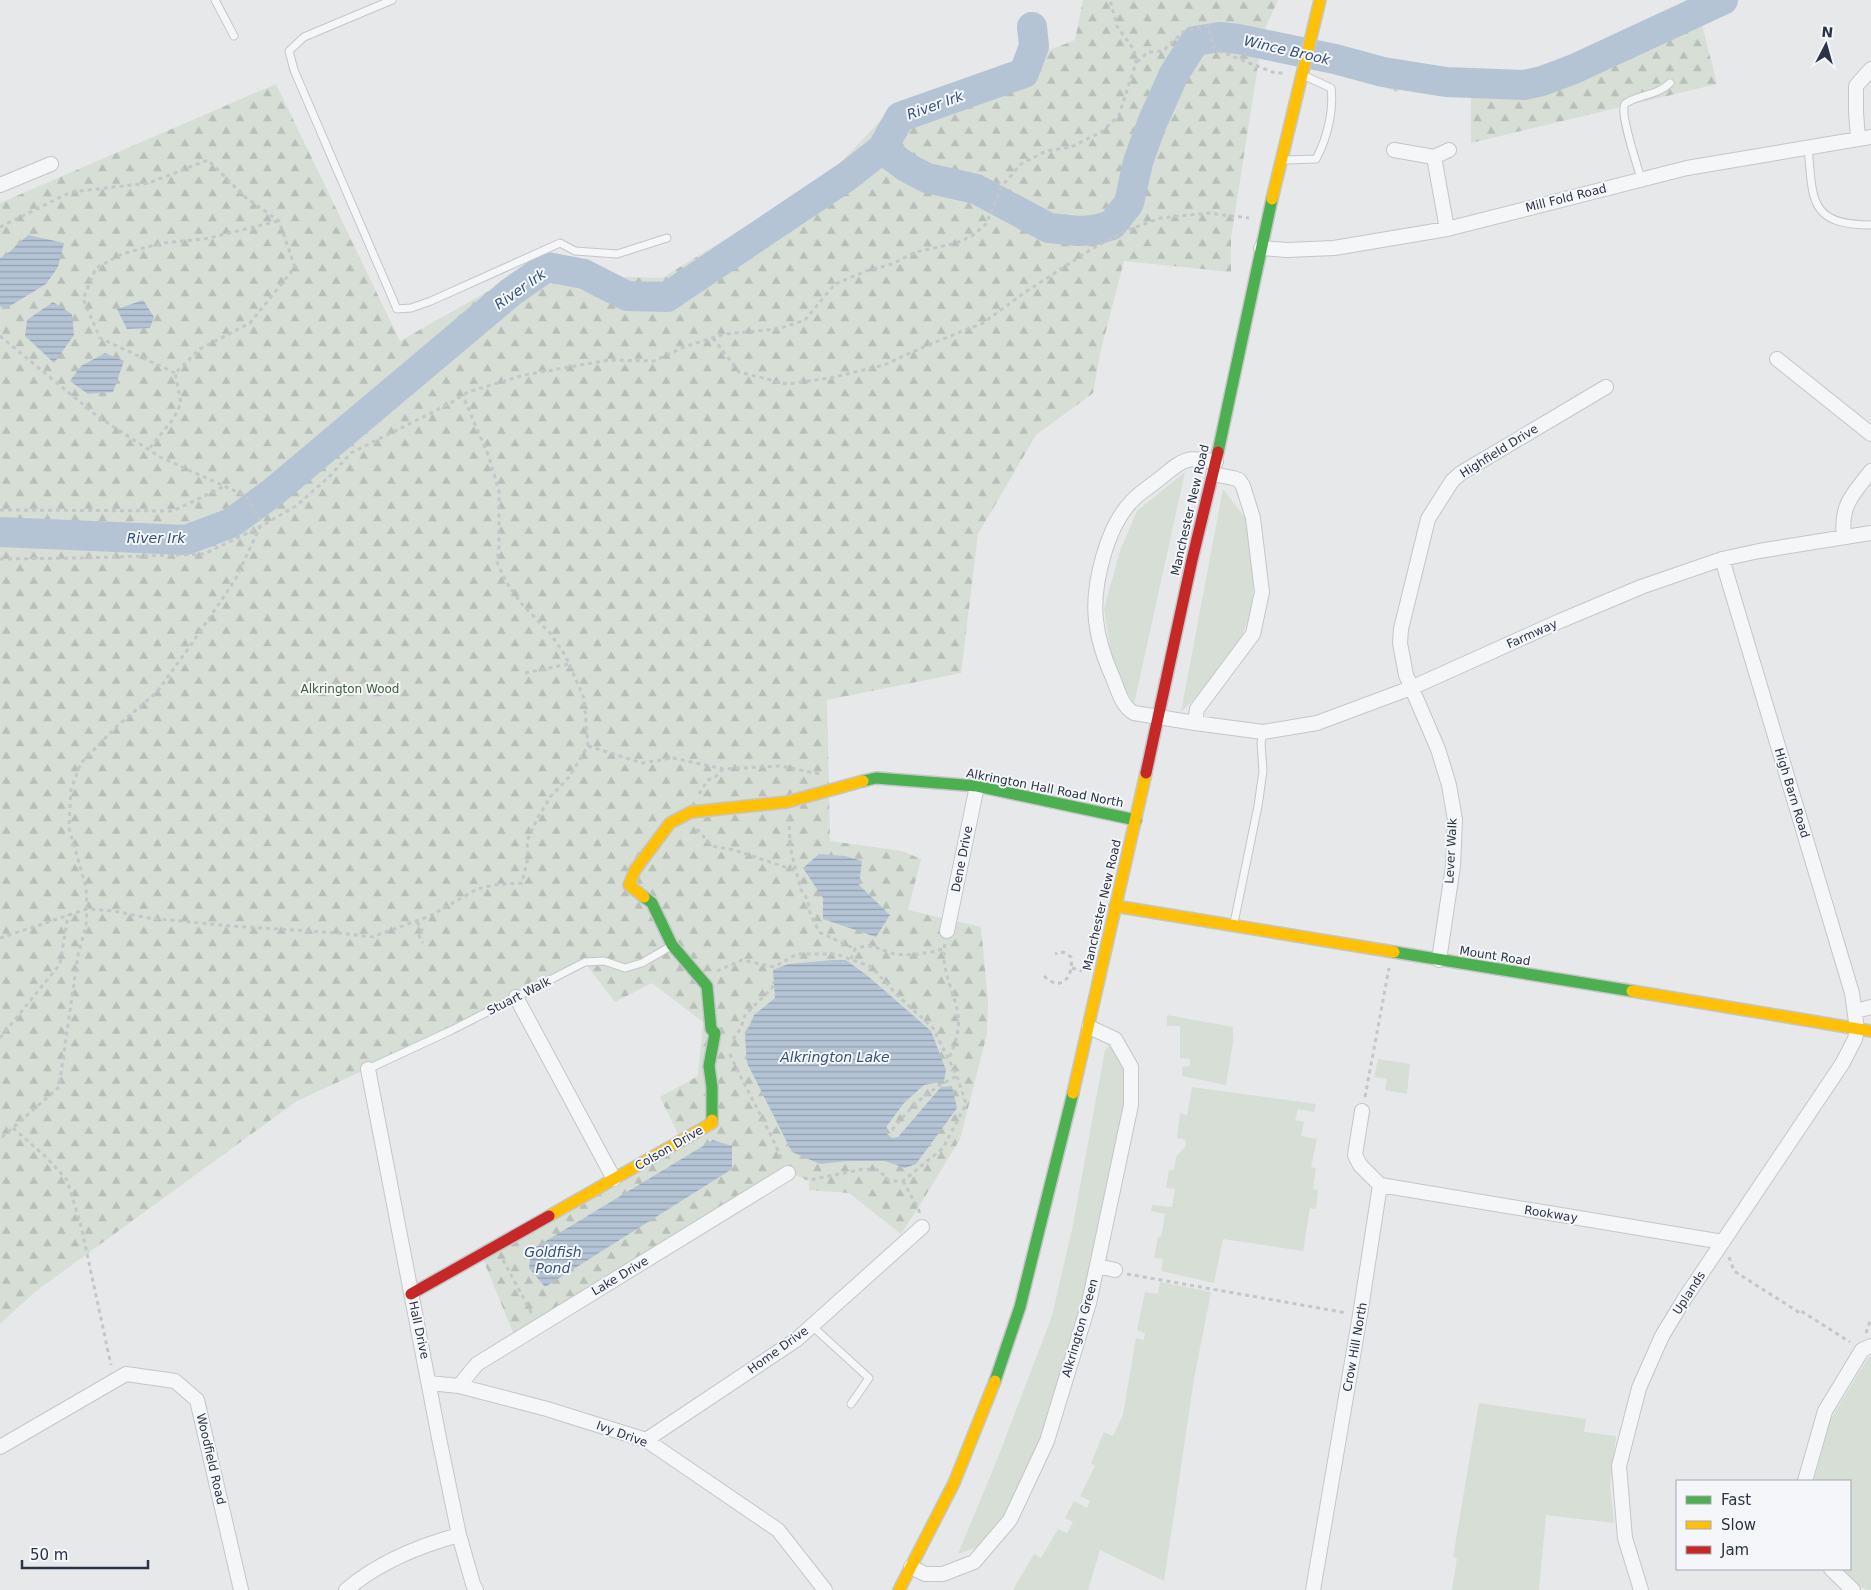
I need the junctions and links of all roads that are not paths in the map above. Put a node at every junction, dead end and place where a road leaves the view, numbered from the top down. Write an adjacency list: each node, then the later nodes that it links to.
1 (215, 0): 4 (lane)
2 (392, 0): 19 (lane)
3 (1320, 0): 6 (street, Manchester New Road)
4 (234, 36)
5 (1871, 68): 8 (street)
6 (1304, 75): 13 (street, Manchester New Road); 13 (lane)
7 (1670, 83): 15 (lane)
8 (1865, 138): 9 (street, Mill Fold Road)
9 (1808, 147): 15 (street, Mill Fold Road); 17 (lane)
10 (1394, 150): 12 (street)
11 (1449, 150): 12 (street)
12 (1434, 157): 18 (street)
13 (1282, 160): 20 (street, Manchester New Road)
14 (51, 164): 16 (street)
15 (1642, 179): 18 (street, Mill Fold Road)
16 (0, 185)
17 (1871, 225)
18 (1447, 229): 20 (street, Mill Fold Road)
19 (667, 238)
20 (1261, 248): 24 (street, Manchester New Road)
21 (1777, 359): 23 (street)
22 (1606, 387): 29 (street, Highfield Drive)
23 (1871, 434)
24 (1214, 468): 30 (street, Manchester New Road); 30 (street, Farmway); 31 (street, Farmway)
25 (1871, 471): 27 (street)
26 (1871, 533): 27 (street, Farmway)
27 (1844, 537): 28 (street, Farmway)
28 (1722, 559): 29 (street, Farmway); 42 (street, High Barn Road)
29 (1410, 688): 32 (street, Farmway); 39 (street, Lever Walk)
30 (1159, 718): 31 (street, Farmway); 34 (street, Manchester New Road)
31 (1195, 724): 32 (street, Farmway)
32 (1263, 732): 36 (lane)
33 (977, 786): 34 (street, Alkrington Hall Road North); 37 (street, Dene Drive); 38 (street, Alkrington Hall Road North)
34 (1136, 820): 35 (street, Manchester New Road)
35 (1115, 906): 36 (street, Mount Road); 43 (street, Manchester New Road)
36 (1234, 926): 39 (street, Mount Road)
37 (947, 931)
38 (672, 945): 40 (lane, Stuart Walk); 48 (street, Colson Drive)
39 (1439, 960): 44 (street, Mount Road)
40 (516, 997): 45 (lane, Stuart Walk); 48 (street)
41 (1871, 1007): 42 (street)
42 (1856, 1012): 44 (street, High Barn Road)
43 (1089, 1027): 52 (street, Alkrington Green); 64 (street, Manchester New Road)
44 (1864, 1030): 51 (street, Uplands)
45 (368, 1069): 54 (street, Hall Drive)
46 (1362, 1111): 49 (street)
47 (788, 1173): 58 (street, Lake Drive)
48 (614, 1179): 54 (street, Colson Drive)
49 (1380, 1185): 51 (street, Rookway); 71 (street, Crow Hill North)
50 (922, 1227): 55 (street, Home Drive)
51 (1723, 1242): 72 (street, Uplands)
52 (1098, 1266): 53 (street); 64 (street, Alkrington Green)
53 (1115, 1270)
54 (411, 1294): 57 (street, Hall Drive)
55 (812, 1326): 59 (lane); 60 (street, Home Drive)
56 (1866, 1348): 62 (street)
57 (429, 1383): 58 (street, Ivy Drive); 63 (street, Hall Drive)
58 (459, 1386): 60 (street, Ivy Drive)
59 (851, 1404)
60 (646, 1440): 69 (street, Ivy Drive)
61 (0, 1447): 66 (street, Woodfield Road)
62 (1805, 1480)
63 (459, 1535): 67 (street); 68 (street, Hall Drive)
64 (911, 1567): 70 (street)
65 (1833, 1570): 73 (street)
66 (241, 1590)
67 (346, 1590)
68 (476, 1590)
69 (825, 1590)
70 (899, 1590)
71 (1313, 1590)
72 (1641, 1590)
73 (1853, 1590)

